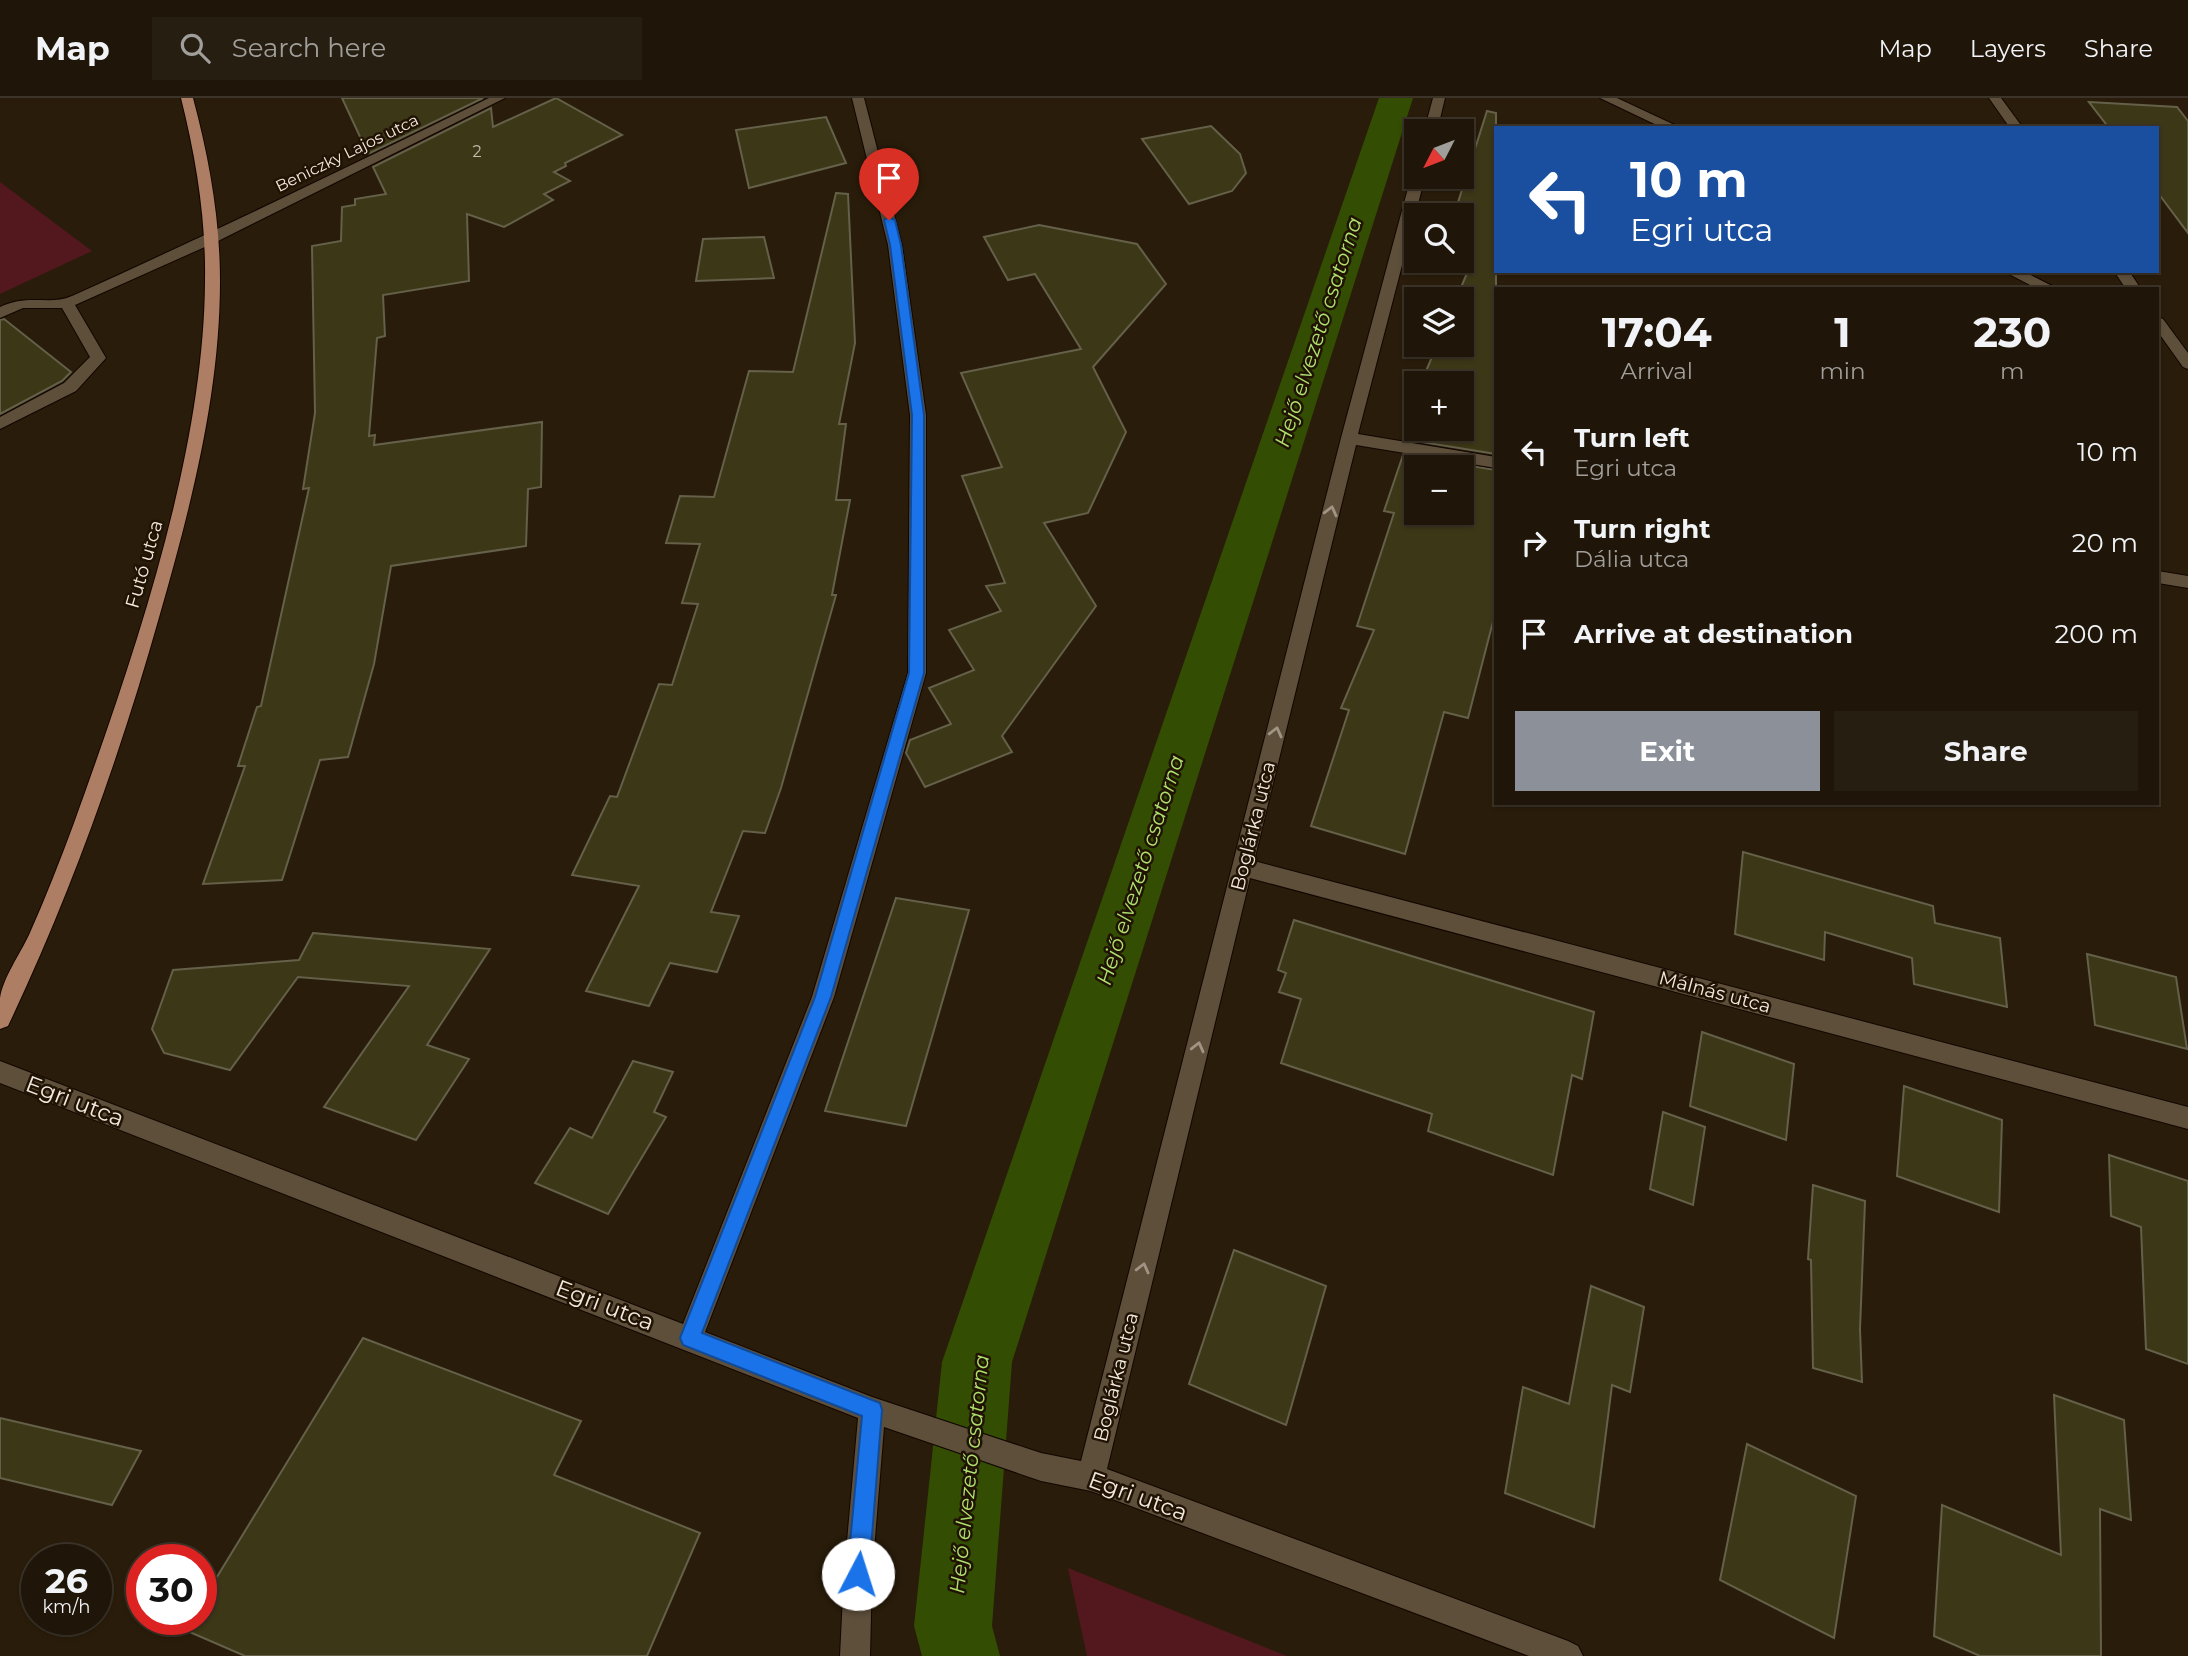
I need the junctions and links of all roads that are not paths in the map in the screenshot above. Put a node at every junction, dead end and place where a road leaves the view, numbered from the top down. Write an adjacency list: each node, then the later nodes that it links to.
1 (187, 98): 11 (main road, Futó utca)
2 (499, 98): 11 (street, Beniczky Lajos utca)
3 (858, 98): 27 (street)
4 (1439, 98): 7 (street)
5 (1606, 98): 8 (street)
6 (1995, 98): 9 (street)
7 (1433, 119)
8 (1670, 126)
9 (2016, 126)
10 (1415, 189): 19 (street, Boglárka utca)
11 (211, 239): 14 (street, Beniczky Lajos utca); 24 (main road, Futó utca)
12 (2015, 273): 13 (street)
13 (2046, 287)
14 (66, 304): 15 (street); 18 (street)
15 (0, 313)
16 (2164, 337): 17 (street)
17 (2188, 364)
18 (0, 424)
19 (1349, 438): 20 (street); 23 (street, Boglárka utca, one-way to 19)
20 (1494, 463)
21 (2159, 577): 22 (street)
22 (2188, 582)
23 (1243, 867): 26 (street, Málnás utca); 29 (street, Boglárka utca, one-way to 23)
24 (0, 1020)
25 (0, 1072): 27 (street, Egri utca)
26 (2188, 1118)
27 (690, 1338): 28 (street, Egri utca)
28 (872, 1410): 29 (street, Egri utca); 31 (street)
29 (1091, 1477): 30 (street, Egri utca)
30 (1510, 1646): 32 (street, Egri utca)
31 (855, 1656)
32 (1568, 1656)

